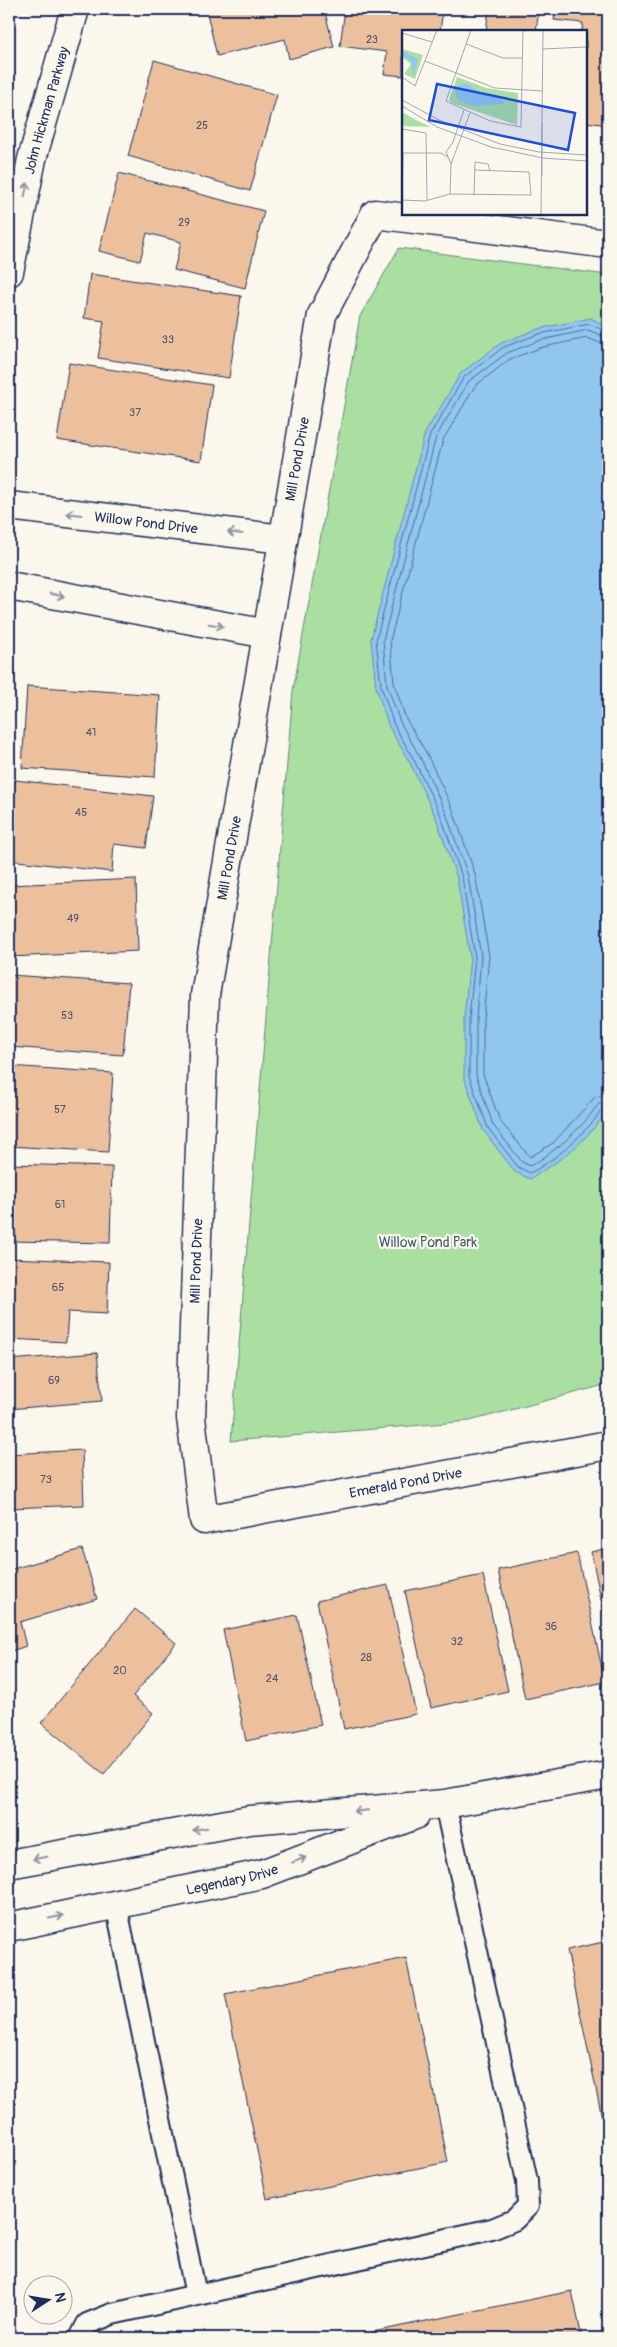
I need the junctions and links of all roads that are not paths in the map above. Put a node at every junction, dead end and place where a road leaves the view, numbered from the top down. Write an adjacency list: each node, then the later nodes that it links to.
1 (75, 9): 3 (street, John Hickman Parkway, one-way to 1)
2 (608, 244): 5 (street, Mill Pond Drive)
3 (9, 272)
4 (9, 506): 5 (street, Willow Pond Drive, one-way to 4)
5 (283, 539): 7 (street, Mill Pond Drive)
6 (9, 586): 7 (street, one-way to 7)
7 (267, 634): 9 (street, Mill Pond Drive)
8 (608, 1444): 9 (street, Emerald Pond Drive)
9 (204, 1520)
10 (608, 1775): 11 (street, Legendary Drive)
11 (444, 1804): 12 (street, Legendary Drive, one-way to 12); 13 (street, Legendary Drive, one-way to 11); 15 (lane)
12 (9, 1864)
13 (116, 1904): 14 (street, Legendary Drive, one-way to 13); 15 (lane)
14 (9, 1927)
15 (196, 2295): 16 (lane)
16 (80, 2338)

